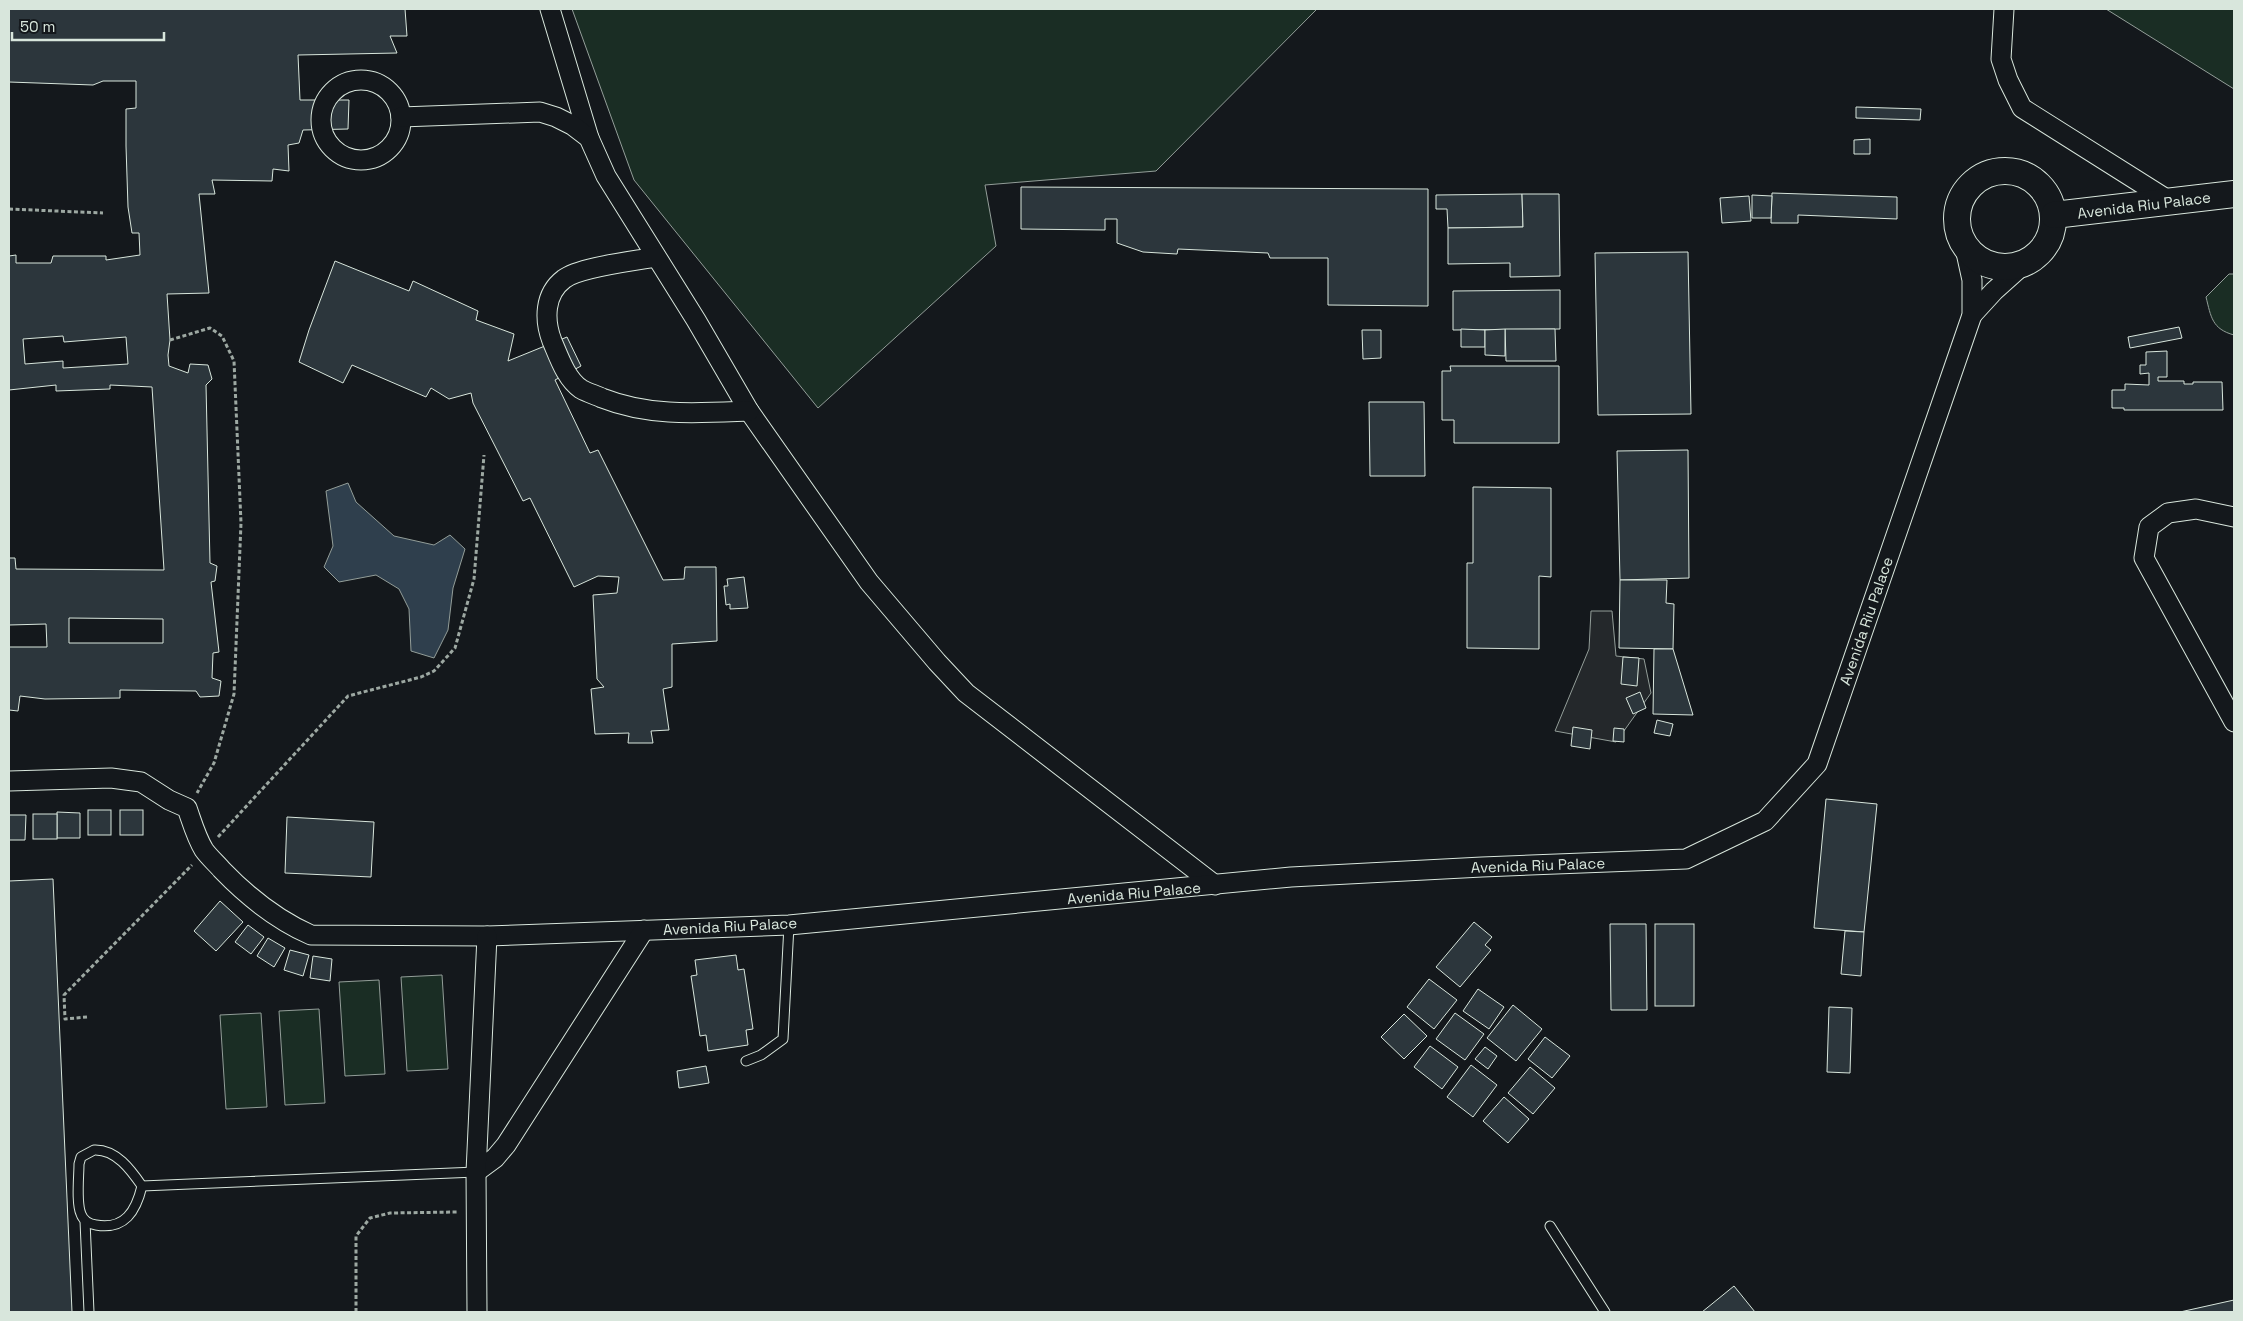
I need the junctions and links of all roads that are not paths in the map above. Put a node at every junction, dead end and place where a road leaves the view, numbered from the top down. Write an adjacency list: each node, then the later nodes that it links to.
1 (550, 9): 4 (street)
2 (2004, 9): 6 (street)
3 (401, 116): 3 (street); 4 (street)
4 (589, 138): 9 (street)
5 (2234, 194): 6 (street, Avenida Riu Palace)
6 (2171, 202): 7 (street, Avenida Riu Palace)
7 (2054, 215): 8 (street); 10 (street)
8 (1965, 248): 10 (street); 11 (street, Avenida Riu Palace)
9 (656, 257): 12 (street); 12 (street)
10 (2023, 265): 11 (street, Avenida Riu Palace)
11 (1972, 315): 16 (street, Avenida Riu Palace)
12 (749, 411): 16 (street)
13 (2234, 517): 14 (street)
14 (2234, 722)
15 (9, 781): 19 (street, Avenida Riu Palace)
16 (1215, 885): 17 (street, Avenida Riu Palace)
17 (789, 924): 18 (street, Avenida Riu Palace); 20 (lane)
18 (644, 930): 19 (street, Avenida Riu Palace); 21 (street)
19 (487, 936): 21 (street)
20 (746, 1061)
21 (476, 1172): 22 (lane); 26 (street)
22 (142, 1186): 23 (lane); 23 (lane)
23 (85, 1221): 25 (lane)
24 (1550, 1226): 27 (lane)
25 (89, 1312)
26 (478, 1312)
27 (1604, 1312)

